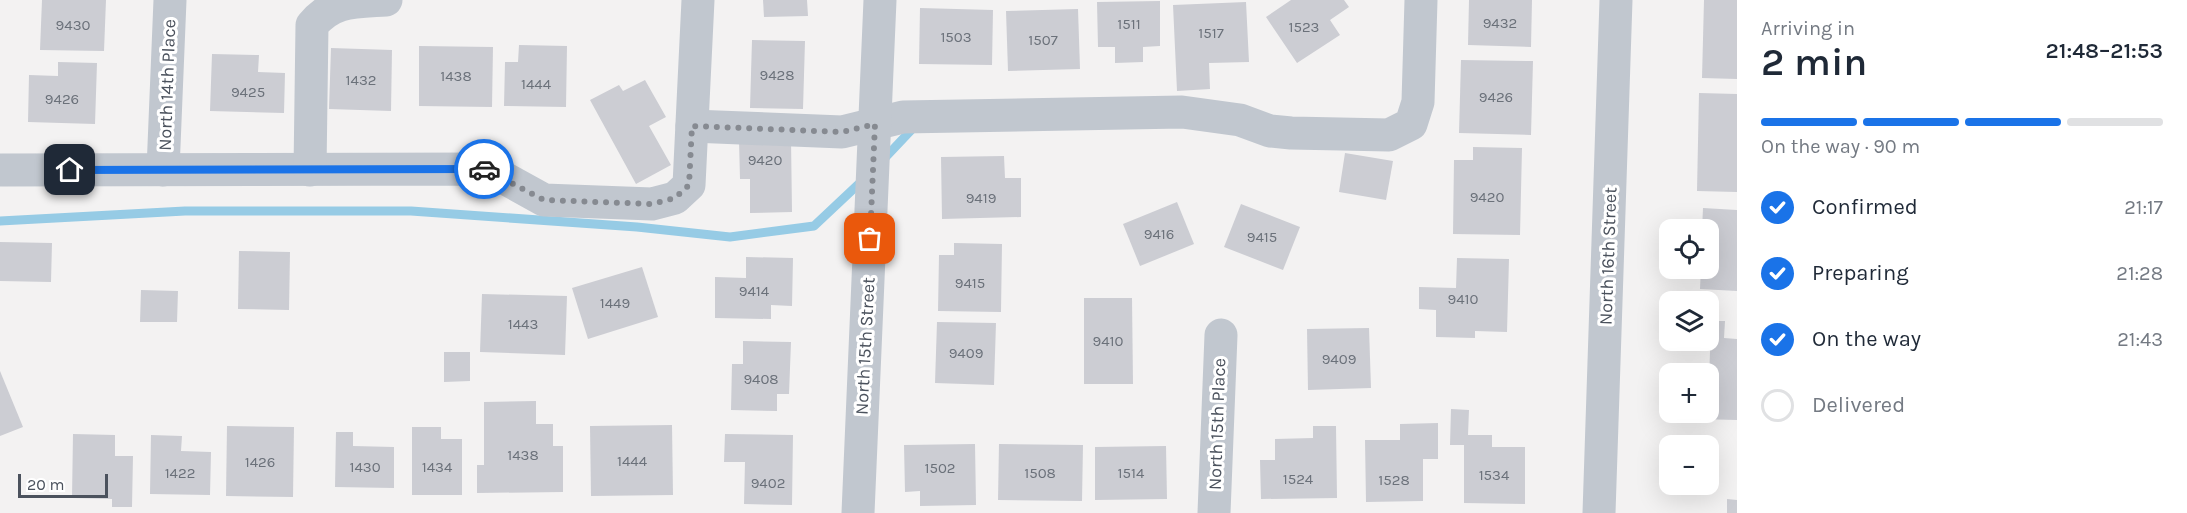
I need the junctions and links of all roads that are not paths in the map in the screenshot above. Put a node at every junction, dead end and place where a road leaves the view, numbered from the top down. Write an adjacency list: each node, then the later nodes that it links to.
1 (170, 0): 10 (street, North 14th Place)
2 (386, 0): 11 (street)
3 (698, 0): 8 (street)
4 (880, 0): 7 (street, North 15th Street)
5 (1421, 0): 7 (street)
6 (1616, 0): 15 (street, North 16th Street)
7 (875, 124): 8 (street); 13 (street, North 15th Street)
8 (692, 126): 11 (street)
9 (0, 170): 10 (street)
10 (163, 170): 11 (street)
11 (310, 170)
12 (1221, 335): 14 (street, North 15th Place)
13 (858, 513)
14 (1214, 513)
15 (1599, 513)

